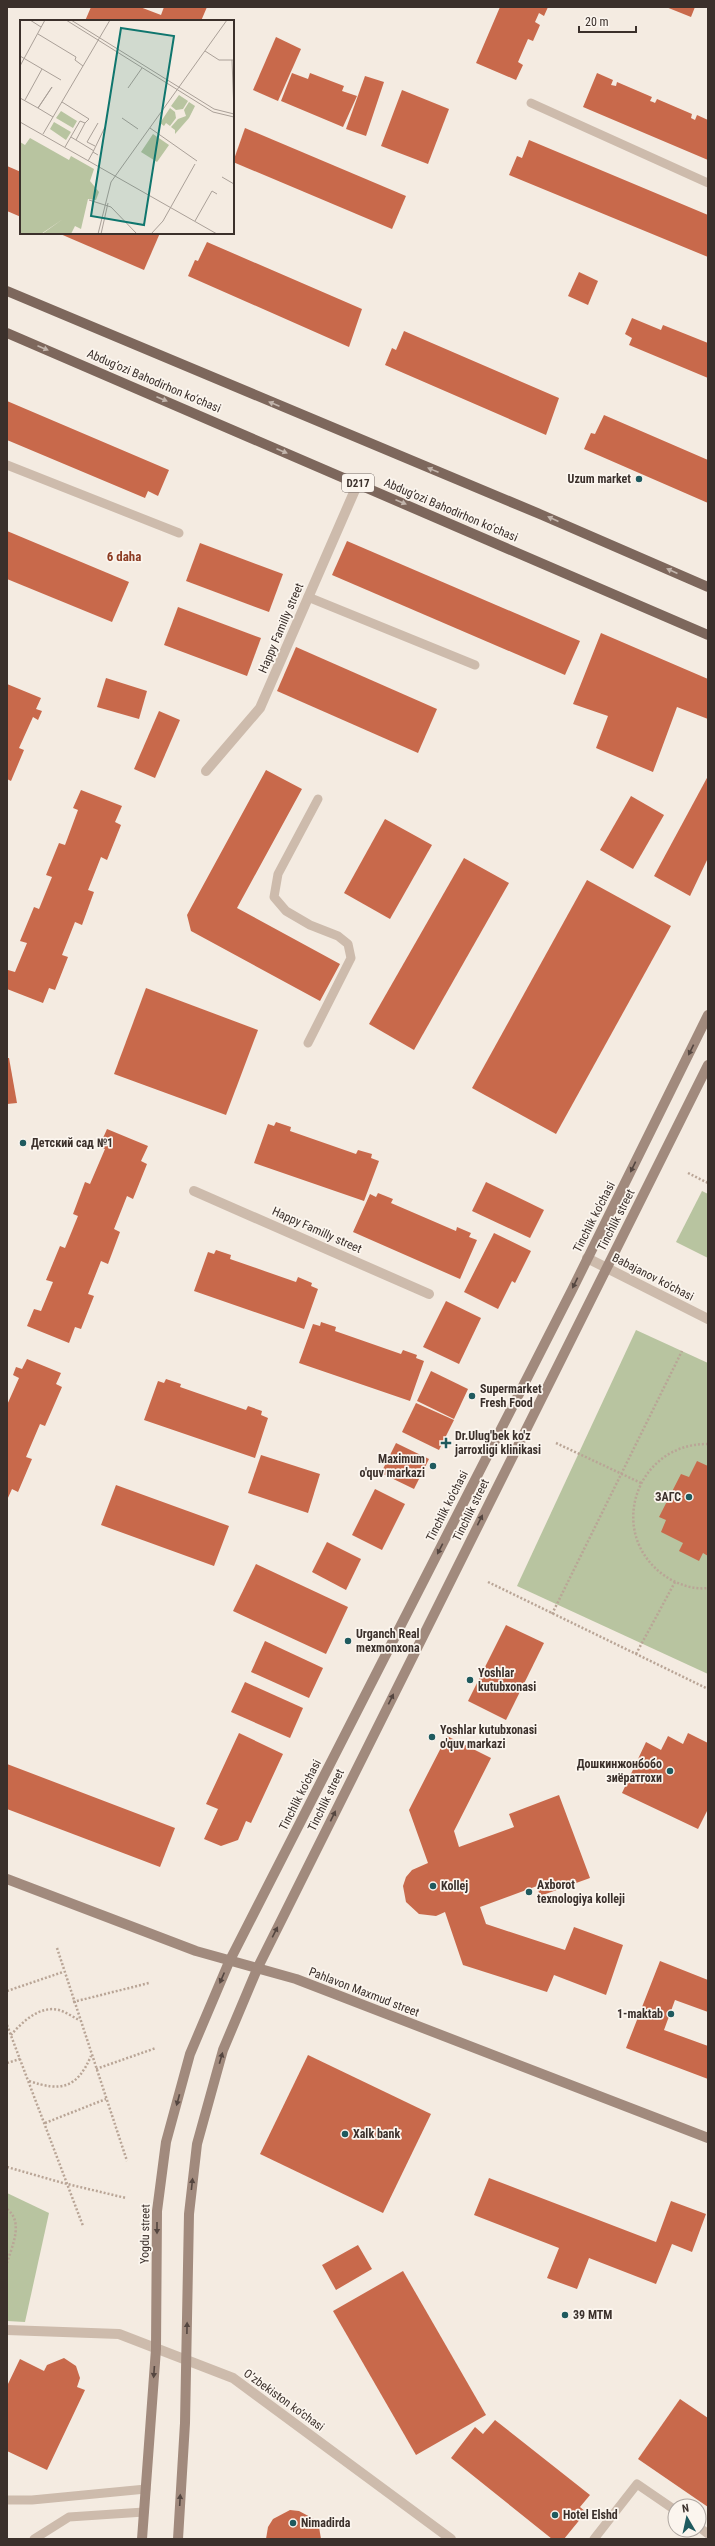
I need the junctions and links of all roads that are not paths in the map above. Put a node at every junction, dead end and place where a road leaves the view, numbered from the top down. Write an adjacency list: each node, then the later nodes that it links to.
1 (531, 103): 2 (lane)
2 (708, 183)
3 (7, 291): 8 (main road, one-way to 3)
4 (7, 333): 6 (main road, Abdug’ozi Bahodirhon ko’chasi / D217, one-way to 6)
5 (7, 465): 7 (lane)
6 (358, 483): 9 (street, Happy Familly street); 10 (main road, Abdug’ozi Bahodirhon ko’chasi / D217, one-way to 10)
7 (179, 533)
8 (708, 587)
9 (308, 597): 11 (lane); 12 (street, Happy Familly street)
10 (708, 635)
11 (474, 665)
12 (206, 771)
13 (318, 799): 15 (lane)
14 (708, 1015): 18 (main road, Tinchlik ko'chasi, one-way to 18)
15 (308, 1042)
16 (708, 1065): 19 (main road, Tinchlik street)
17 (194, 1191): 20 (street, Happy Familly street)
18 (587, 1258): 19 (street, Babajanov ko'chasi); 23 (main road, Tinchlik ko'chasi, one-way to 23)
19 (606, 1268): 21 (street, Babajanov ko'chasi); 25 (main road, Tinchlik street, one-way to 19)
20 (429, 1294)
21 (708, 1319)
22 (7, 1880): 24 (main road, Pahlavon Maxmud street)
23 (239, 1943): 24 (main road, Yogdu street)
24 (229, 1962): 25 (main road, Pahlavon Maxmud street); 28 (main road, Yogdu street, one-way to 28)
25 (258, 1967): 26 (main road, Pahlavon Maxmud street); 29 (main road, one-way to 25)
26 (708, 2138)
27 (7, 2330): 28 (street, O’zbekiston ko‘chasi)
28 (156, 2349): 29 (street, O’zbekiston ko‘chasi); 30 (main road, Yogdu street, one-way to 30)
29 (187, 2360): 36 (main road, one-way to 29); 37 (street, O’zbekiston ko‘chasi)
30 (146, 2489): 31 (lane); 33 (main road, Yogdu street)
31 (7, 2500)
32 (667, 2505): 38 (lane)
33 (144, 2512): 34 (lane); 35 (main road, Yogdu street)
34 (34, 2539)
35 (142, 2539)
36 (178, 2539)
37 (451, 2539)
38 (594, 2539)

